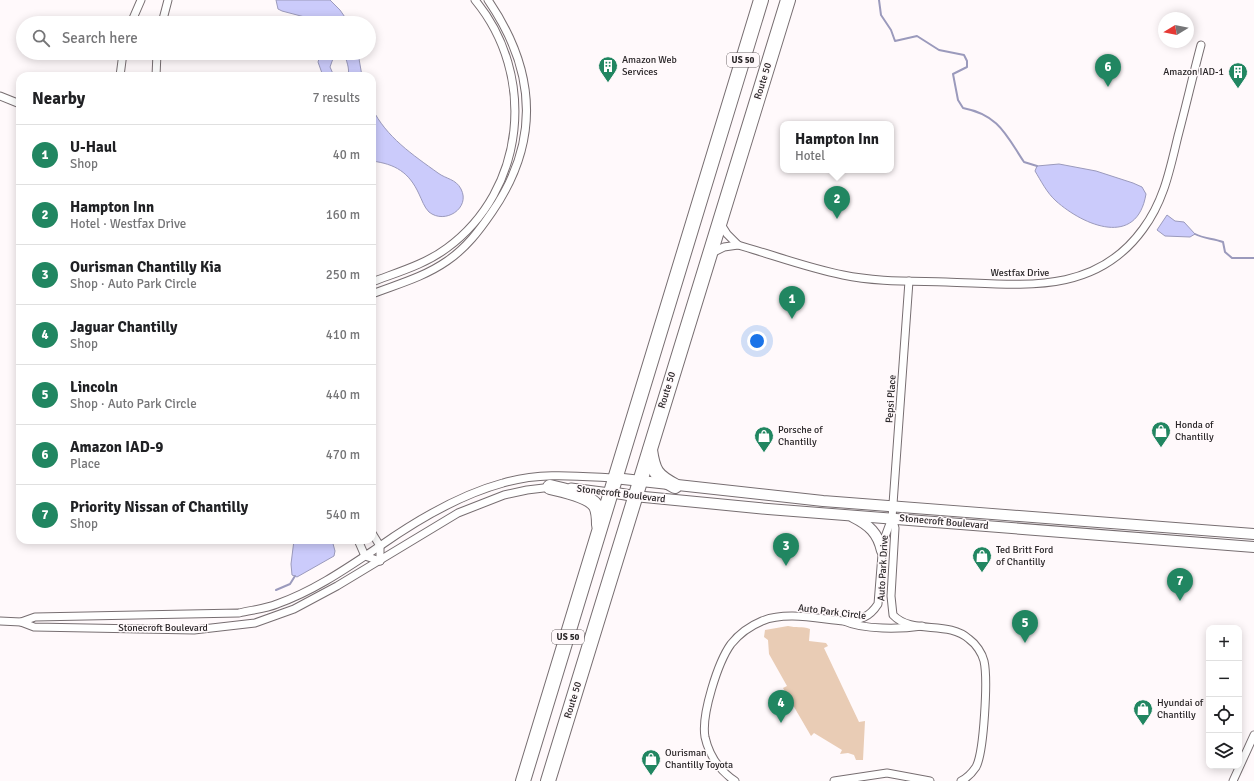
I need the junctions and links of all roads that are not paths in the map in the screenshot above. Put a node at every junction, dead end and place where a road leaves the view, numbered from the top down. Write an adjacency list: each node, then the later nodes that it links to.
1 (141, 0): 7 (street)
2 (168, 0): 8 (street)
3 (475, 0): 19 (street)
4 (488, 0): 21 (street)
5 (761, 0): 23 (highway, US 50)
6 (788, 0): 16 (highway, Route 50 / US 50)
7 (134, 16)
8 (164, 16)
9 (1201, 45): 20 (street, Westfax Drive)
10 (122, 60): 12 (street)
11 (157, 60): 13 (street)
12 (121, 72)
13 (156, 72)
14 (0, 96): 15 (street)
15 (16, 102)
16 (719, 221): 17 (street, Westfax Drive); 18 (highway, Route 50 / US 50)
17 (738, 244): 18 (street, Westfax Drive); 20 (street, Westfax Drive)
18 (709, 254): 22 (highway, Route 50 / US 50)
19 (376, 281)
20 (910, 281): 29 (street, Pepsi Place)
21 (376, 293)
22 (650, 447): 24 (highway, Route 50 / US 50); 25 (highway)
23 (614, 478): 24 (main road, Stonecroft Boulevard); 27 (highway, US 50); 36 (street, Stonecroft Boulevard)
24 (639, 482): 25 (main road, Stonecroft Boulevard); 28 (highway, Route 50 / US 50)
25 (675, 486): 29 (main road, Stonecroft Boulevard)
26 (550, 487): 27 (street, Stonecroft Boulevard); 32 (highway); 40 (street, Stonecroft Boulevard)
27 (610, 492): 28 (main road, Stonecroft Boulevard); 32 (highway, US 50)
28 (634, 496): 30 (main road, Stonecroft Boulevard); 48 (highway, Route 50 / US 50)
29 (892, 506): 31 (street, Pepsi Place); 33 (main road, Stonecroft Boulevard)
30 (850, 515): 31 (main road, Stonecroft Boulevard); 38 (main road)
31 (892, 518): 37 (main road, Stonecroft Boulevard); 38 (street, Auto Park Drive); 44 (street, Auto Park Drive)
32 (599, 528): 47 (highway, US 50)
33 (1254, 534)
34 (376, 540): 36 (street)
35 (360, 544): 39 (street)
36 (380, 546): 39 (street, Stonecroft Boulevard); 40 (street)
37 (1254, 547)
38 (882, 551): 41 (street, Auto Park Drive)
39 (365, 556): 40 (street); 43 (street, Stonecroft Boulevard)
40 (380, 561): 43 (street, Stonecroft Boulevard)
41 (844, 621): 45 (street, Auto Park Circle); 49 (street, Auto Park Circle)
42 (0, 622): 43 (street, Stonecroft Boulevard)
43 (21, 622)
44 (904, 623): 45 (street, Auto Park Circle)
45 (922, 626): 52 (street, Auto Park Circle)
46 (1254, 735): 53 (street)
47 (523, 781)
48 (548, 781)
49 (735, 781)
50 (834, 781): 51 (street)
51 (930, 781)
52 (960, 781)
53 (1233, 781)

